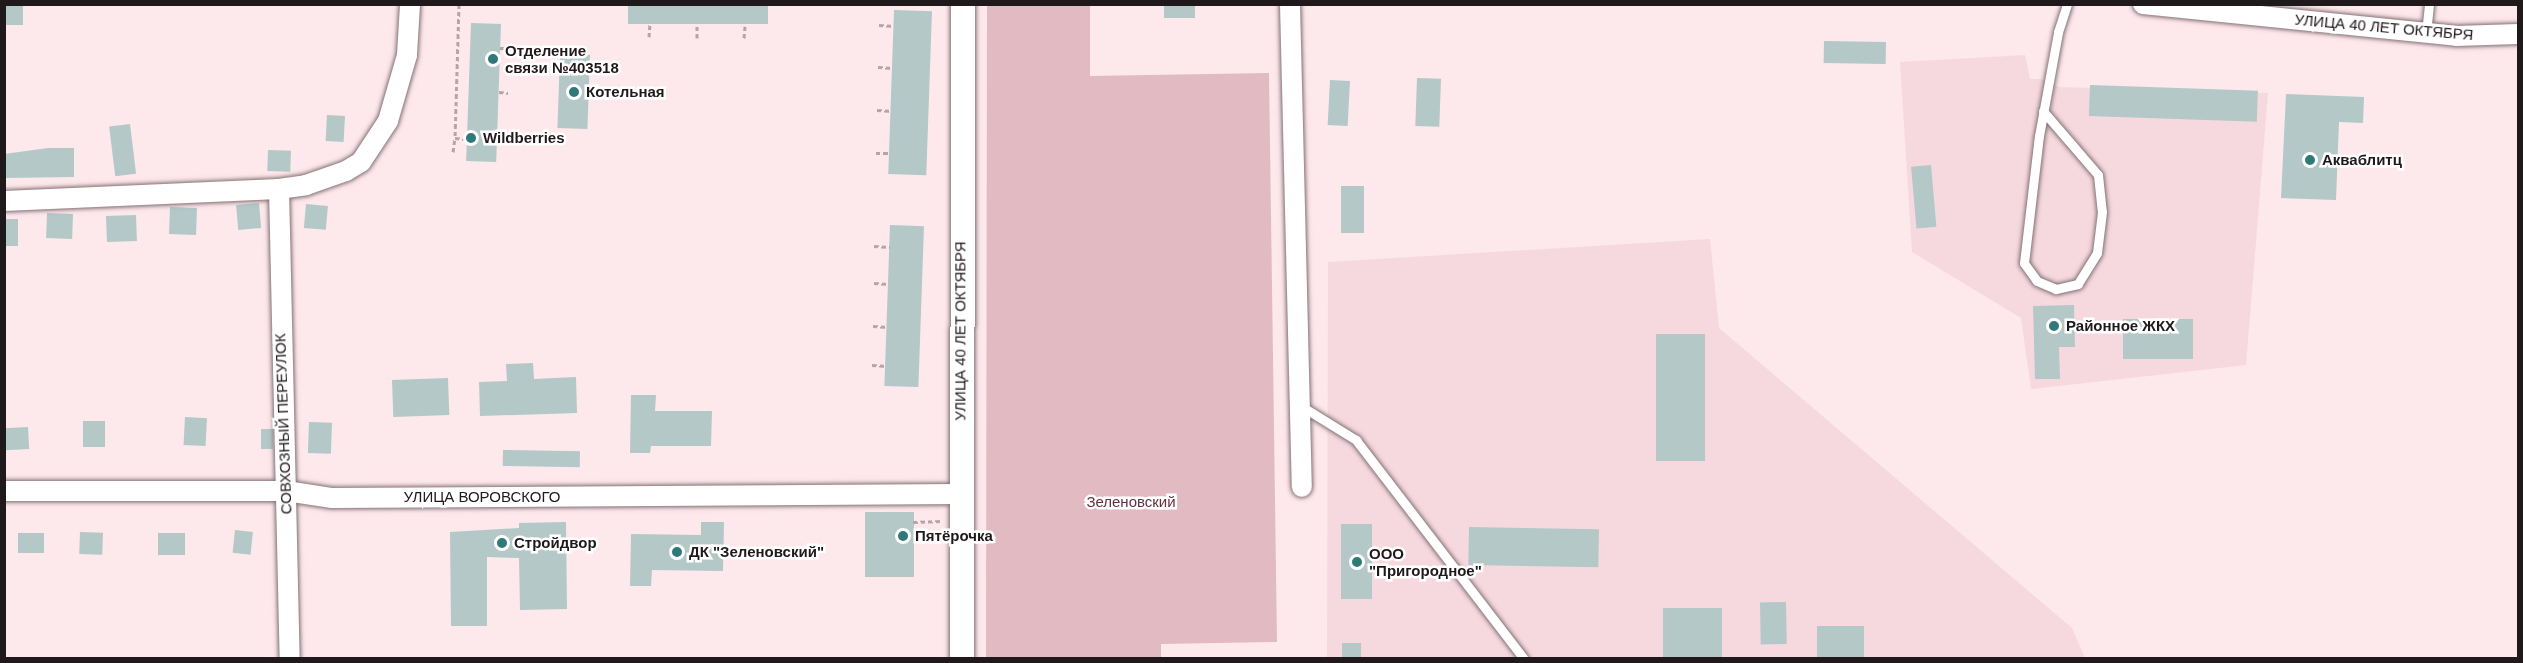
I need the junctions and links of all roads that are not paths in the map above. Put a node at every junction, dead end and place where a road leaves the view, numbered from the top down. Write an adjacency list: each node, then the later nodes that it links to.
1 (410, 4): 11 (street)
2 (963, 4): 17 (street, УЛИЦА 40 ЛЕТ ОКТЯБРЯ)
3 (1290, 4): 13 (street)
4 (2067, 4): 10 (lane)
5 (2143, 4): 7 (street, УЛИЦА 40 ЛЕТ ОКТЯБРЯ)
6 (2429, 4): 8 (lane)
7 (2197, 7): 8 (street, УЛИЦА 40 ЛЕТ ОКТЯБРЯ)
8 (2426, 33): 9 (street, УЛИЦА 40 ЛЕТ ОКТЯБРЯ)
9 (2518, 34)
10 (2043, 111): 10 (lane)
11 (279, 189): 12 (street); 16 (street, СОВХОЗНЫЙ ПЕРЕУЛОК)
12 (4, 201)
13 (1301, 406): 14 (street); 20 (lane)
14 (1302, 487)
15 (4, 491): 16 (street, УЛИЦА ВОРОВСКОГО)
16 (286, 491): 17 (street, УЛИЦА ВОРОВСКОГО); 18 (street, СОВХОЗНЫЙ ПЕРЕУЛОК)
17 (960, 494): 19 (street, УЛИЦА 40 ЛЕТ ОКТЯБРЯ)
18 (290, 658)
19 (962, 658)
20 (1523, 658)

